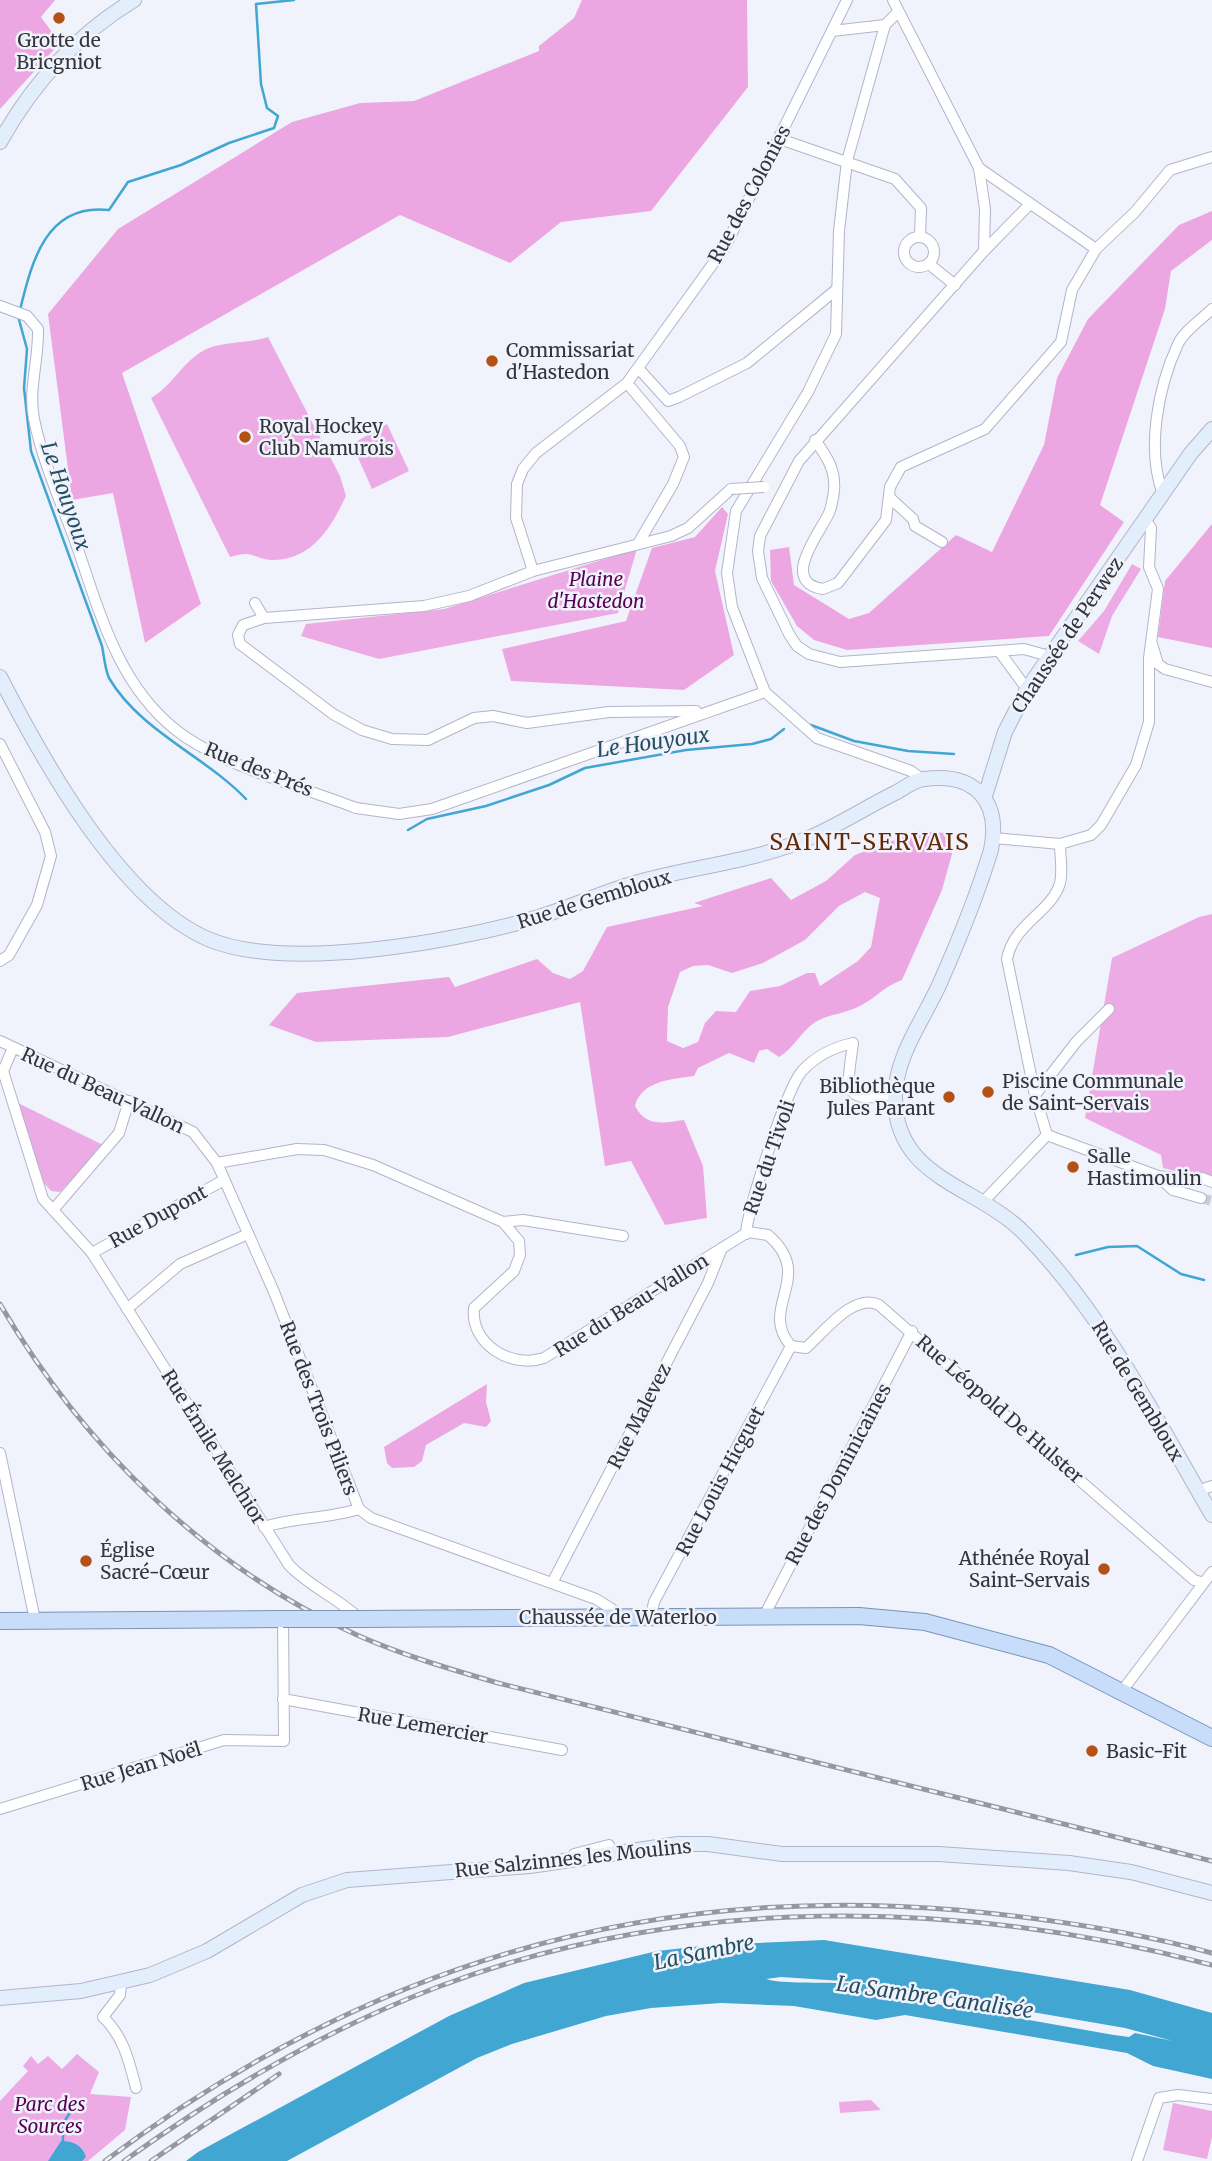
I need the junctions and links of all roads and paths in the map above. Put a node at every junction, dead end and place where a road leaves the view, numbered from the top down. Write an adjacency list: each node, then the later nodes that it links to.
1 (134, 0): 8 (main road)
2 (847, 0): 6 (street, Rue des Colonies)
3 (892, 0): 4 (street)
4 (897, 13): 5 (street); 11 (street)
5 (885, 25): 6 (street); 10 (street)
6 (832, 31): 7 (street, Rue des Colonies)
7 (780, 139): 10 (street); 26 (street, Rue des Colonies)
8 (0, 142)
9 (1212, 157): 19 (street)
10 (847, 161): 18 (street); 23 (street)
11 (979, 168): 12 (street); 13 (street)
12 (1007, 189): 13 (street); 14 (street); 16 (street)
13 (982, 195): 15 (street)
14 (1029, 205): 16 (street); 19 (street)
15 (984, 218): 17 (street); 20 (street)
16 (1015, 219): 17 (street)
17 (1001, 233): 20 (street)
18 (920, 237): 21 (street); 21 (street)
19 (1097, 249): 31 (street)
20 (984, 251): 22 (street)
21 (929, 264): 22 (street)
22 (955, 285): 28 (street)
23 (837, 289): 26 (street); 44 (street)
24 (0, 306): 45 (street, Rue des Prés)
25 (1212, 309): 30 (street)
26 (633, 376): 33 (street); 35 (street, Rue des Colonies)
27 (1212, 429): 30 (main road, Chaussée de Perwez)
28 (816, 440): 29 (street); 31 (street)
29 (783, 490): 33 (street, bridge); 39 (street)
30 (1163, 494): 32 (main road, Chaussée de Perwez)
31 (889, 497): 34 (street)
32 (1145, 519): 38 (street, Chaussée de Perwez); 40 (main road, Chaussée de Perwez)
33 (639, 542): 35 (street)
34 (942, 542)
35 (533, 571): 37 (street)
36 (255, 603): 37 (street)
37 (264, 618): 45 (street)
38 (1151, 641): 42 (street); 50 (street, Chaussée de Perwez)
39 (999, 651): 40 (street); 43 (street)
40 (1049, 656): 43 (main road, Chaussée de Perwez)
41 (0, 677): 47 (main road, Rue de Gembloux)
42 (1212, 682)
43 (1027, 689): 48 (main road, Chaussée de Perwez)
44 (765, 692): 45 (street, Rue des Prés); 47 (street)
45 (717, 708)
46 (0, 744): 51 (street)
47 (922, 779): 48 (main road)
48 (985, 796): 49 (main road, Rue de Gembloux)
49 (994, 838): 50 (street, Chaussée de Perwez); 55 (main road, Rue de Gembloux)
50 (1060, 844): 56 (street)
51 (0, 961)
52 (1109, 1009): 56 (street)
53 (0, 1041): 54 (street, Rue du Beau-Vallon)
54 (13, 1048): 57 (street, Rue du Beau-Vallon); 65 (street, Rue Émile Melchior)
55 (895, 1094): 64 (main road, Rue de Gembloux); 68 (street, Rue du Tivoli)
56 (1035, 1095): 58 (street)
57 (129, 1101): 59 (street, Rue du Beau-Vallon); 65 (street)
58 (1047, 1135): 60 (street); 64 (street)
59 (217, 1163): 62 (street, Rue des Trois Piliers); 66 (street)
60 (1158, 1177): 61 (street); 63 (street)
61 (1186, 1179)
62 (224, 1181): 67 (street, Rue des Trois Piliers); 71 (street, Rue Dupont)
63 (1201, 1198)
64 (983, 1202): 76 (main road, Rue de Gembloux)
65 (53, 1210): 71 (street, Rue Émile Melchior)
66 (503, 1222): 69 (street); 70 (street, Rue du Beau-Vallon)
67 (248, 1234): 72 (street); 77 (street, Rue des Trois Piliers)
68 (746, 1234): 70 (street, Rue du Beau-Vallon); 74 (street)
69 (624, 1236)
70 (722, 1248): 82 (street, Rue Malevez)
71 (92, 1252): 72 (street, Rue Émile Melchior)
72 (127, 1309): 79 (street, Rue Émile Melchior)
73 (912, 1331): 74 (street, Rue Léopold De Hulster); 81 (street, Rue Léopold De Hulster); 83 (street, Rue des Dominicaines)
74 (791, 1346): 85 (street, Rue Louis Hicguet)
75 (0, 1453): 89 (street)
76 (1205, 1488): 78 (main road, Rue de Gembloux)
77 (359, 1509): 79 (street); 82 (street, Rue des Trois Piliers)
78 (1212, 1515)
79 (264, 1527): 87 (street, Rue Émile Melchior)
80 (1212, 1572): 81 (street)
81 (1201, 1582): 90 (street)
82 (552, 1583): 84 (street, Rue des Trois Piliers)
83 (764, 1616): 85 (main road, Chaussée de Waterloo); 90 (main road, Chaussée de Waterloo)
84 (613, 1617): 85 (main road, Chaussée de Waterloo); 87 (main road, Chaussée de Waterloo)
85 (651, 1617)
86 (284, 1619): 87 (main road, Chaussée de Waterloo, bridge); 89 (main road, Chaussée de Waterloo); 91 (street)
87 (360, 1619)
88 (0, 1620): 89 (main road, Chaussée de Waterloo)
89 (35, 1620)
90 (1122, 1691): 92 (main road, Chaussée de Waterloo)
91 (283, 1699): 93 (street, Rue Lemercier); 94 (street, Rue Jean Noël)
92 (1212, 1738)
93 (562, 1750)
94 (0, 1809)
95 (609, 1845): 96 (street)
96 (530, 1866): 97 (main road, Rue Salzinnes les Moulins); 98 (main road, Rue Salzinnes les Moulins)
97 (1212, 1893)
98 (121, 1984): 99 (main road, Rue Salzinnes les Moulins); 100 (street)
99 (0, 1998)
100 (136, 2088)
101 (1212, 2099): 102 (street)
102 (1137, 2161)

